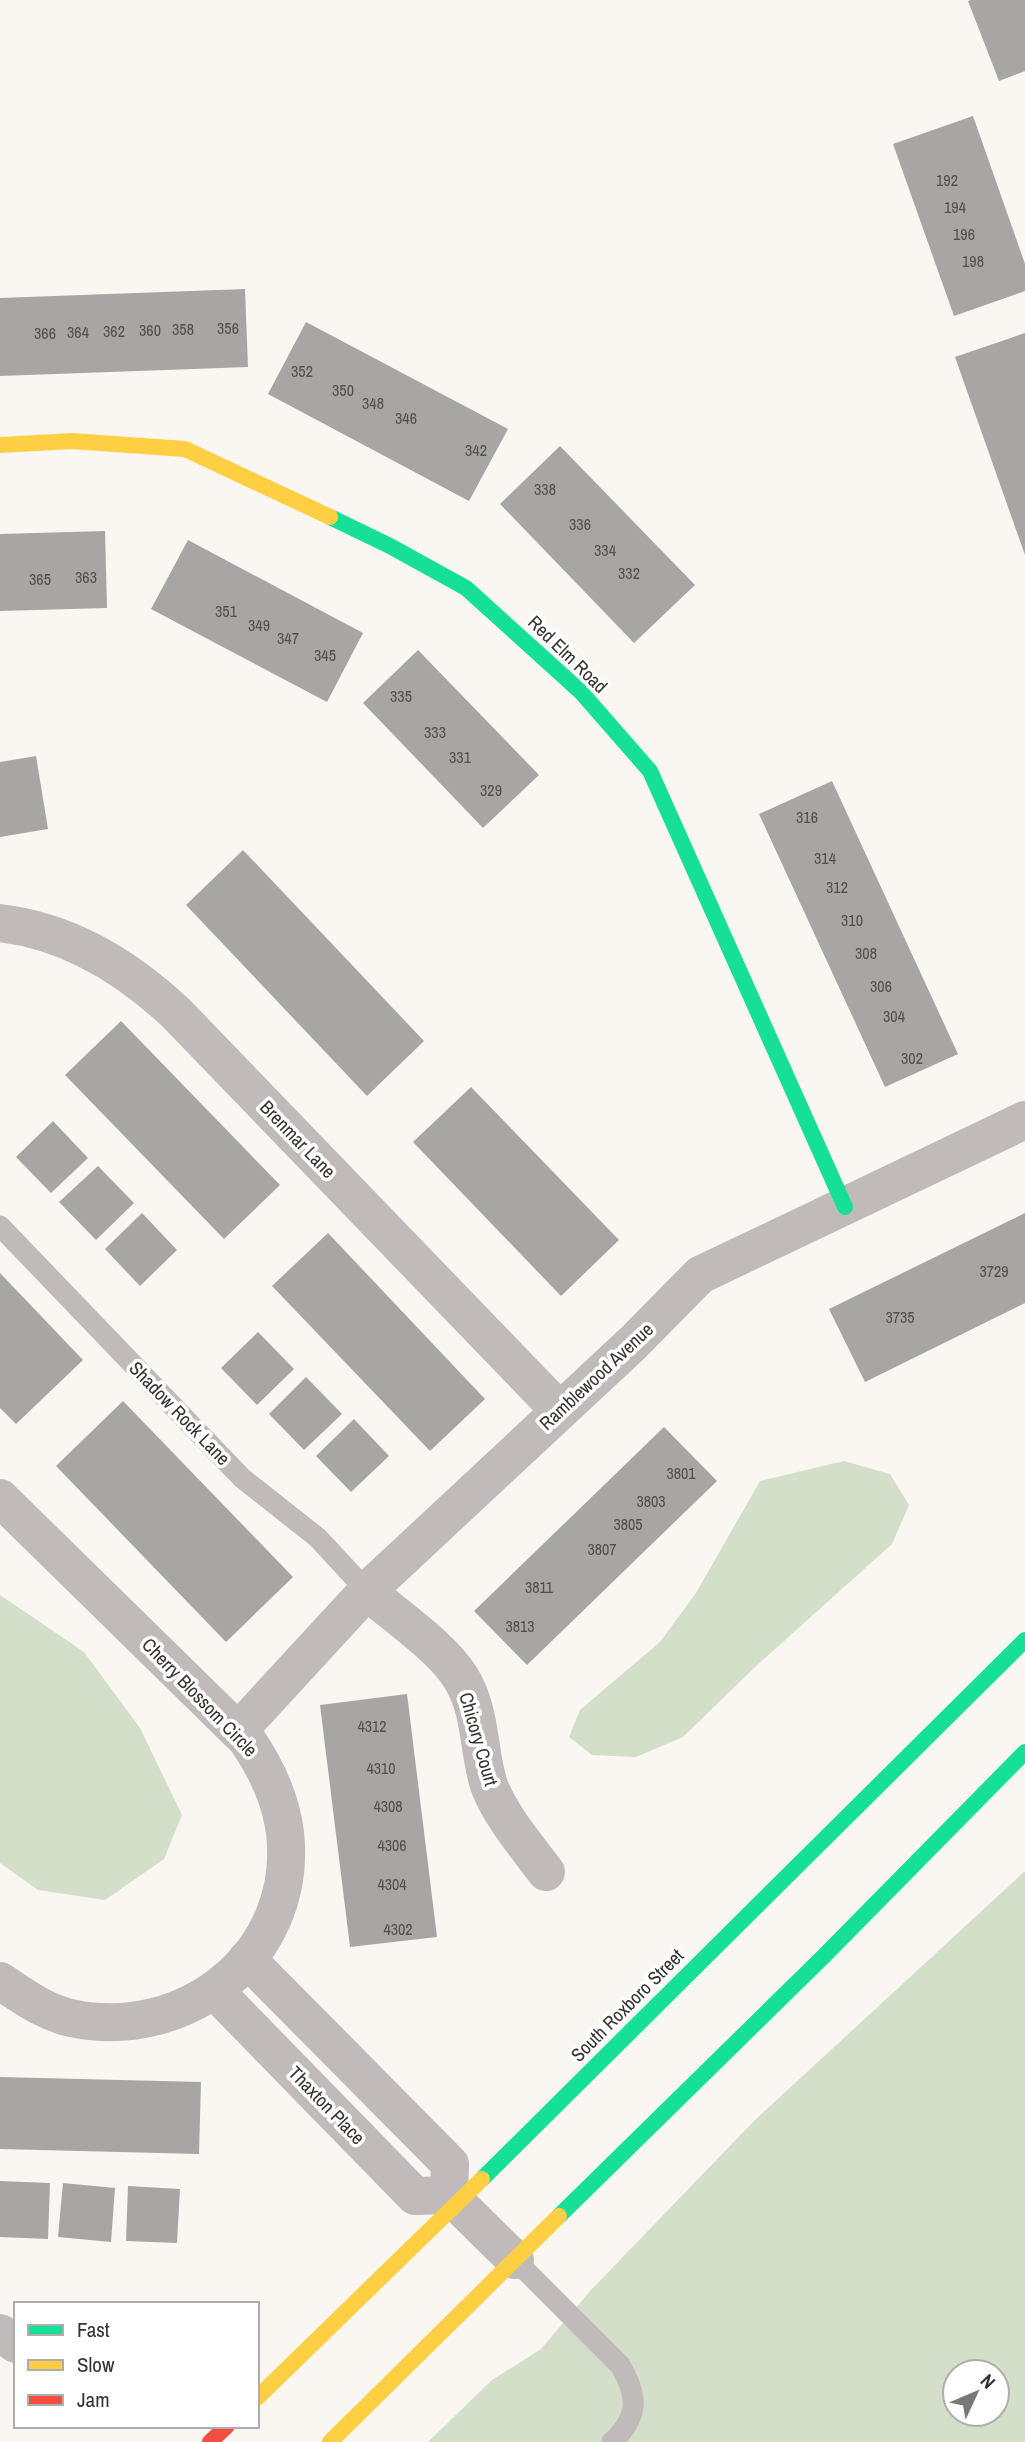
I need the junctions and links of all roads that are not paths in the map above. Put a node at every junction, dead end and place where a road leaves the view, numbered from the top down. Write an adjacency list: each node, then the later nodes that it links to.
1 (0, 445): 4 (street, Red Elm Road)
2 (0, 923): 6 (street, Brenmar Lane)
3 (1025, 1120): 4 (street, Ramblewood Avenue)
4 (845, 1207): 6 (street, Ramblewood Avenue)
5 (0, 1226): 8 (lane, Shadow Rock Lane)
6 (559, 1410): 8 (street, Ramblewood Avenue)
7 (0, 1498): 10 (street, Cherry Blossom Circle)
8 (367, 1591): 10 (street, Ramblewood Avenue); 12 (street, Chicory Court)
9 (1025, 1640): 16 (street, South Roxboro Street)
10 (238, 1731): 13 (street, Cherry Blossom Circle)
11 (1025, 1752): 17 (street)
12 (546, 1872)
13 (247, 1959): 15 (street, Cherry Blossom Circle); 16 (street)
14 (0, 1981): 15 (street, Cherry Blossom Circle)
15 (215, 1991): 16 (street, Thaxton Place)
16 (454, 2200): 17 (street); 18 (street, South Roxboro Street)
17 (515, 2260): 21 (street); 22 (lane)
18 (259, 2396)
19 (226, 2428): 20 (street)
20 (210, 2442)
21 (330, 2442)
22 (612, 2442)

